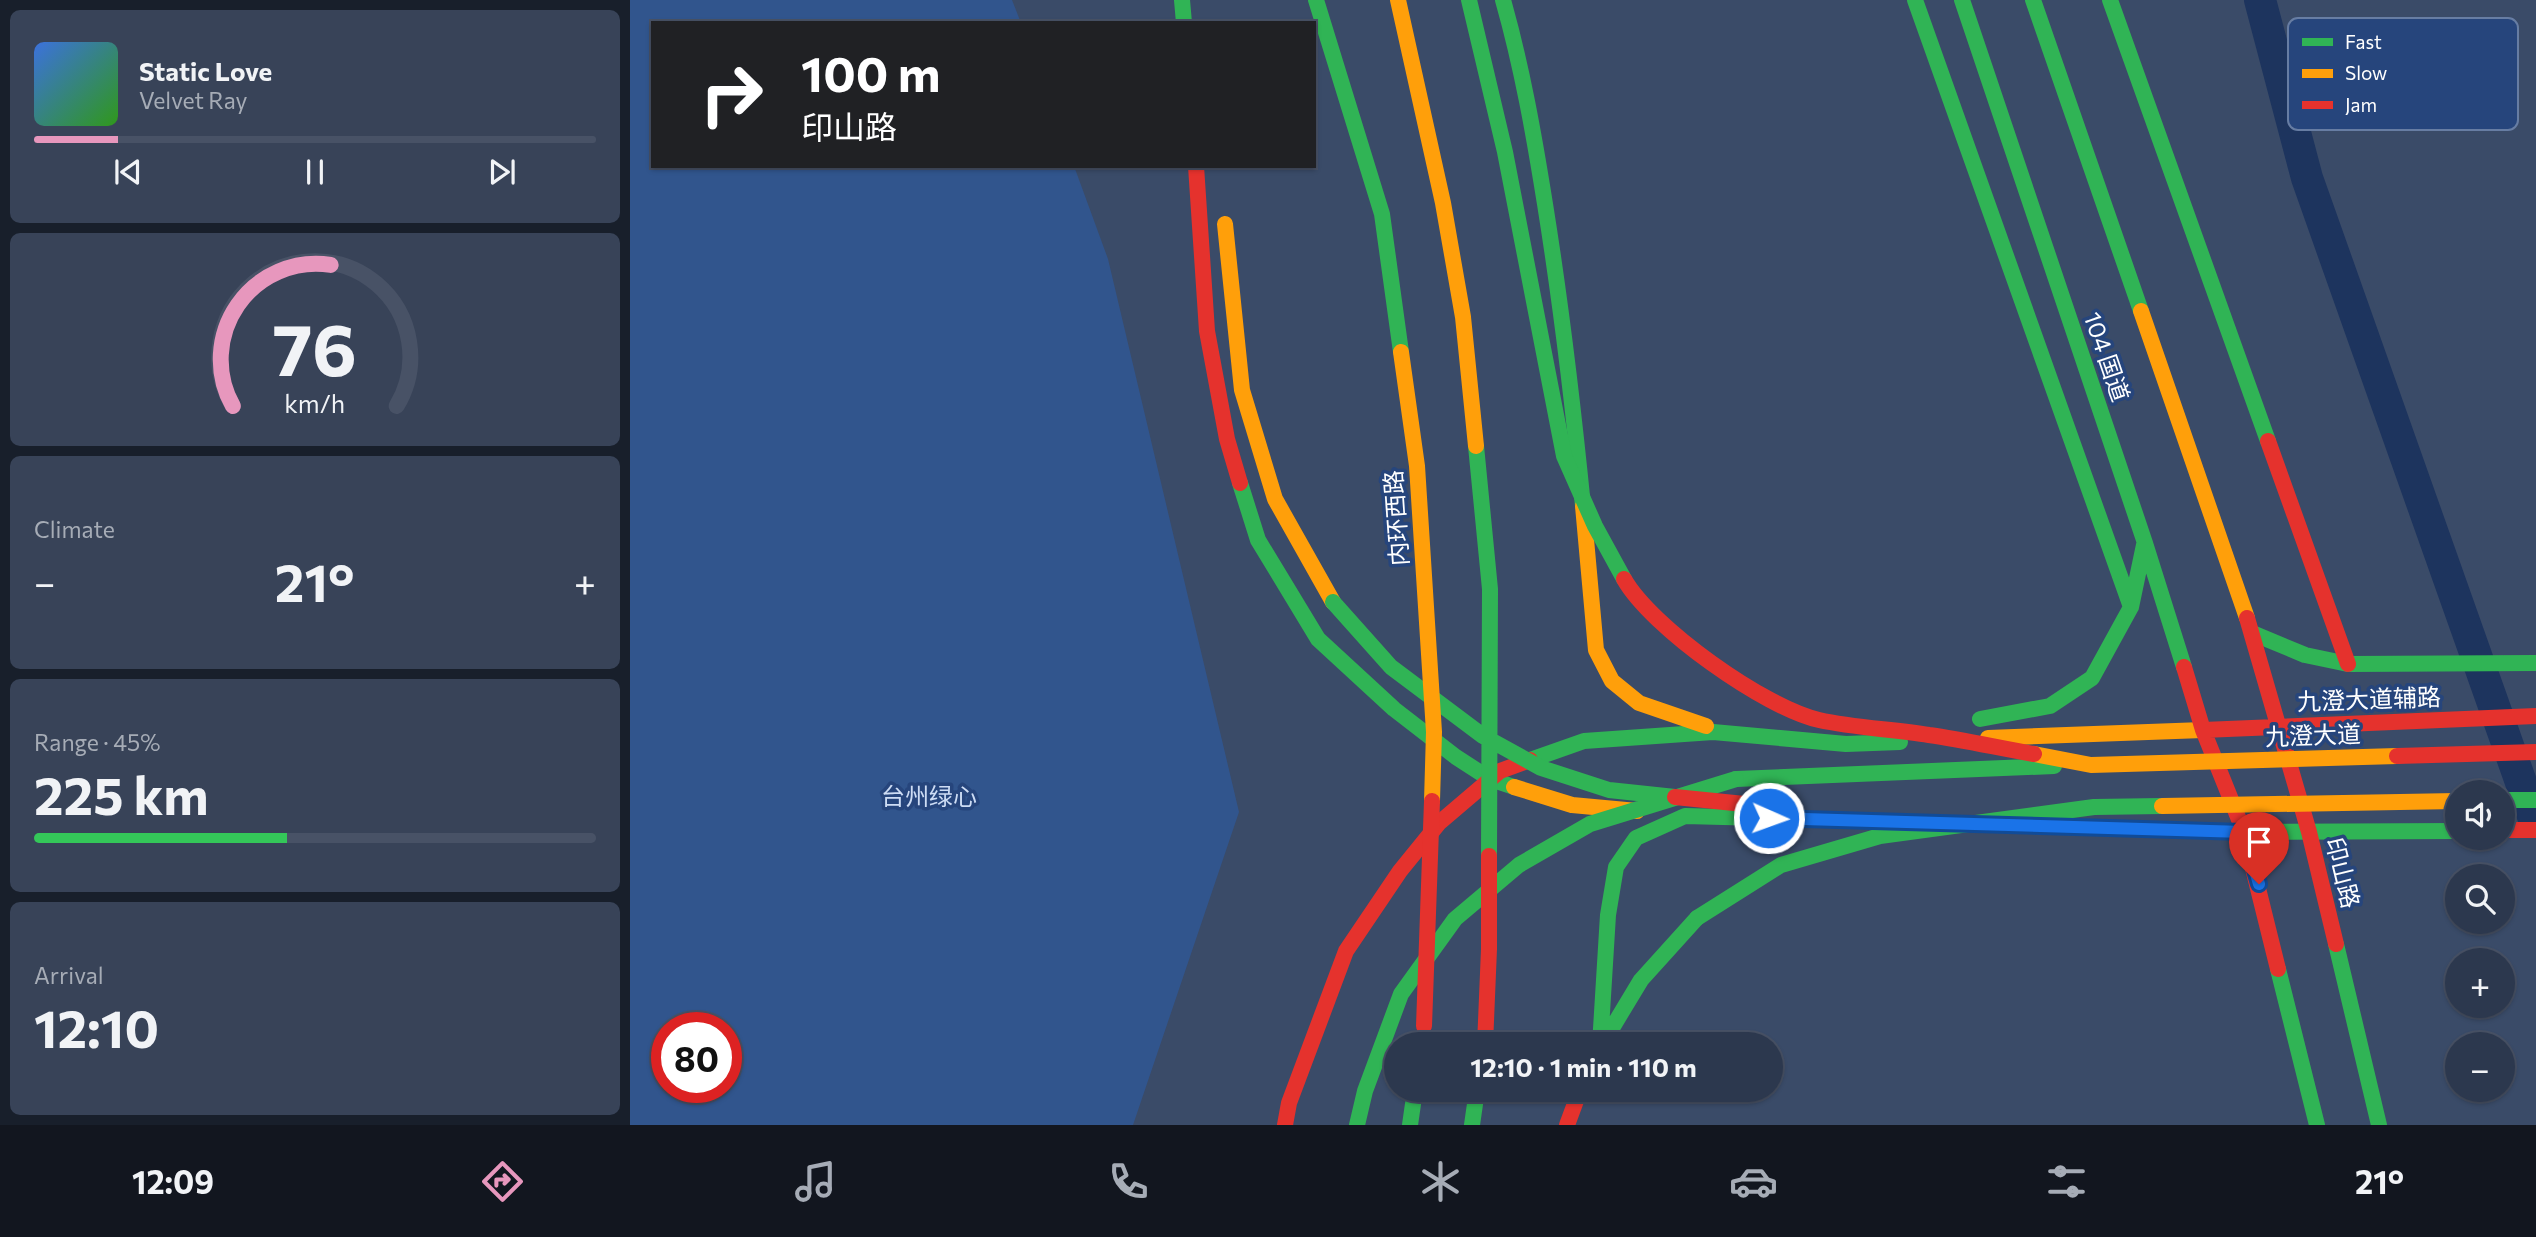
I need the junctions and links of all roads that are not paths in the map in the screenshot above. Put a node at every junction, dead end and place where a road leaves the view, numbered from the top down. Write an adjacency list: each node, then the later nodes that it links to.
1 (1182, 0): 10 (main road)
2 (1316, 0): 38 (main road, 内环西路, bridge)
3 (1398, 0): 39 (main road, bridge)
4 (1469, 0): 24 (main road, bridge)
5 (1503, 0): 21 (main road)
6 (1915, 0): 14 (main road)
7 (1962, 0): 13 (main road, 104 国道)
8 (2033, 0): 15 (main road, 104 国道)
9 (2109, 0): 17 (main road)
10 (1184, 21)
11 (1196, 168): 25 (main road)
12 (1224, 206): 30 (main road, bridge)
13 (2145, 543): 14 (main road); 20 (main road, 104 国道)
14 (2131, 607): 22 (main road)
15 (2252, 633): 17 (main road); 19 (main road, 印山路)
16 (2536, 663): 17 (main road)
17 (2348, 664)
18 (2536, 716): 19 (main road, 九澄大道辅路)
19 (2277, 726): 20 (main road, 九澄大道辅路); 37 (main road, 印山路)
20 (2203, 730): 22 (main road, 九澄大道辅路); 36 (main road)
21 (1725, 733): 22 (main road); 25 (main road)
22 (1846, 744)
23 (2536, 752): 24 (main road, 九澄大道, bridge)
24 (2091, 765): 46 (main road, bridge)
25 (1490, 779): 32 (main road); 45 (main road)
26 (2515, 800): 27 (main road)
27 (2536, 800)
28 (2445, 801): 29 (main road, bridge)
29 (2094, 807): 31 (main road, bridge); 41 (main road, bridge)
30 (1930, 808)
31 (1971, 808)
32 (1685, 816): 36 (main road); 40 (main road)
33 (2515, 830): 34 (main road)
34 (2536, 830)
35 (2445, 831): 37 (main road)
36 (2244, 832): 37 (main road); 50 (main road)
37 (2309, 832): 51 (main road, 印山路)
38 (1423, 1032)
39 (1486, 1032)
40 (1602, 1032)
41 (1609, 1032)
42 (1413, 1102): 47 (main road)
43 (1475, 1102): 48 (main road)
44 (1576, 1102): 49 (main road)
45 (1285, 1125)
46 (1357, 1125)
47 (1410, 1125)
48 (1472, 1125)
49 (1567, 1125)
50 (2316, 1125)
51 (2379, 1125)

